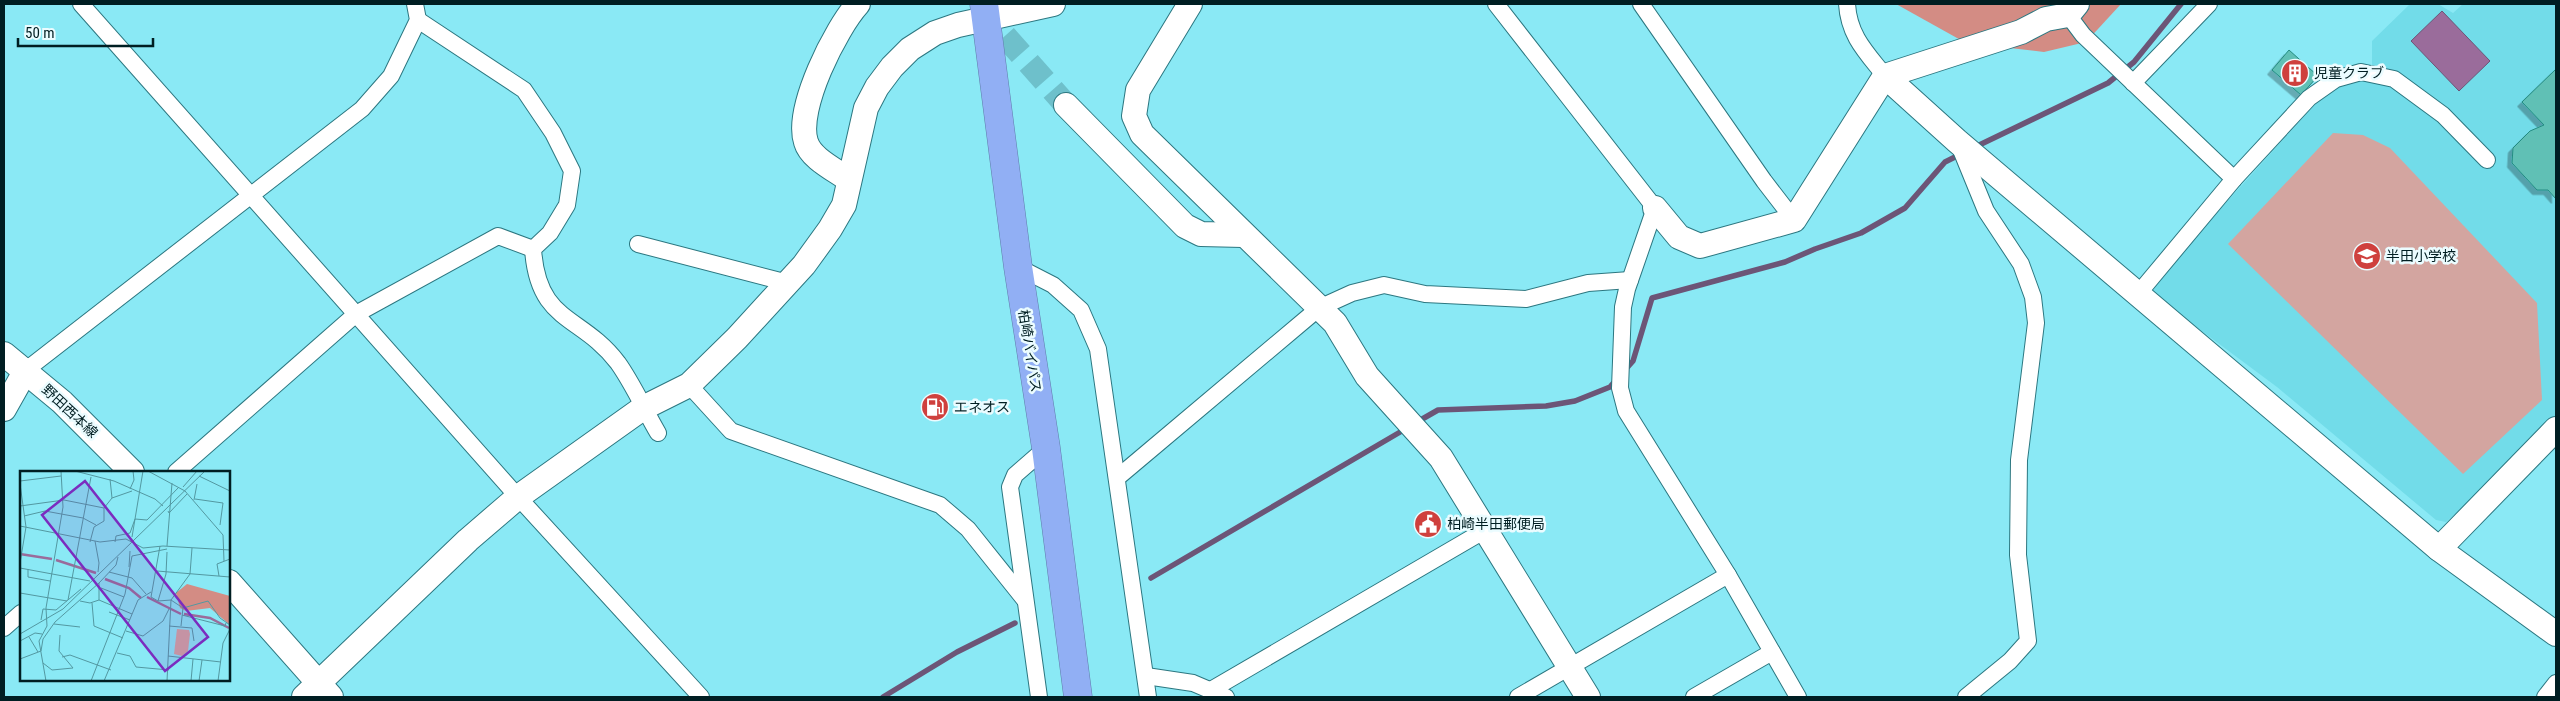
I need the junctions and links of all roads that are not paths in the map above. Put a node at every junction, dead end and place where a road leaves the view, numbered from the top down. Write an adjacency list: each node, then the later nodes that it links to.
1 (81, 4): 20 (street)
2 (415, 4): 12 (street)
3 (858, 4): 19 (street)
4 (1053, 4): 11 (street)
5 (1190, 4): 23 (street)
6 (1496, 4): 21 (street)
7 (1640, 4): 22 (street)
8 (1847, 4): 13 (street)
9 (2209, 4): 14 (street)
10 (2073, 9): 13 (street); 14 (street)
11 (985, 11): 19 (street); 26 (highway, 柏崎バイパス)
12 (418, 20): 20 (street); 25 (street)
13 (1885, 76): 16 (street); 22 (street)
14 (2134, 83): 18 (street)
15 (1066, 105): 23 (street)
16 (1957, 141): 29 (street); 66 (street)
17 (2487, 160): 18 (street)
18 (2234, 179): 29 (street)
19 (850, 180): 28 (street)
20 (250, 194): 31 (street); 33 (street)
21 (1655, 208): 22 (street); 27 (street)
22 (1794, 220)
23 (1242, 234): 30 (street)
24 (638, 244): 28 (street)
25 (533, 249): 31 (street); 35 (street)
26 (1018, 267): 39 (highway, 柏崎バイパス); 42 (street)
27 (1630, 280): 30 (street); 46 (street)
28 (788, 283): 34 (street)
29 (2138, 294): 45 (street)
30 (1319, 308): 42 (street); 44 (street)
31 (356, 314): 41 (street); 43 (street)
32 (4, 354): 33 (street, 野田西本線)
33 (26, 370): 36 (street); 40 (street, 野田西本線)
34 (689, 384): 35 (street); 48 (street)
35 (643, 408): 38 (street); 43 (street)
36 (4, 409)
37 (2556, 429): 45 (street)
38 (658, 433)
39 (1046, 448): 48 (street); 60 (highway, 柏崎バイパス)
40 (131, 471)
41 (177, 471)
42 (1117, 478): 54 (street)
43 (518, 497): 56 (street); 58 (street)
44 (1487, 529): 53 (street); 57 (street)
45 (2439, 549): 51 (street)
46 (1728, 575): 52 (street); 53 (street)
47 (230, 583): 56 (street)
48 (1024, 598): 59 (street)
49 (20, 613): 50 (street)
50 (4, 628)
51 (2556, 634)
52 (1772, 652): 64 (street); 65 (street)
53 (1571, 667): 62 (street); 63 (street)
54 (1146, 676): 57 (street); 61 (street)
55 (2556, 683): 67 (street)
56 (318, 693)
57 (1218, 694)
58 (701, 697)
59 (1039, 697)
60 (1078, 697)
61 (1148, 697)
62 (1518, 697)
63 (1588, 697)
64 (1694, 697)
65 (1798, 697)
66 (1966, 697)
67 (2545, 697)

